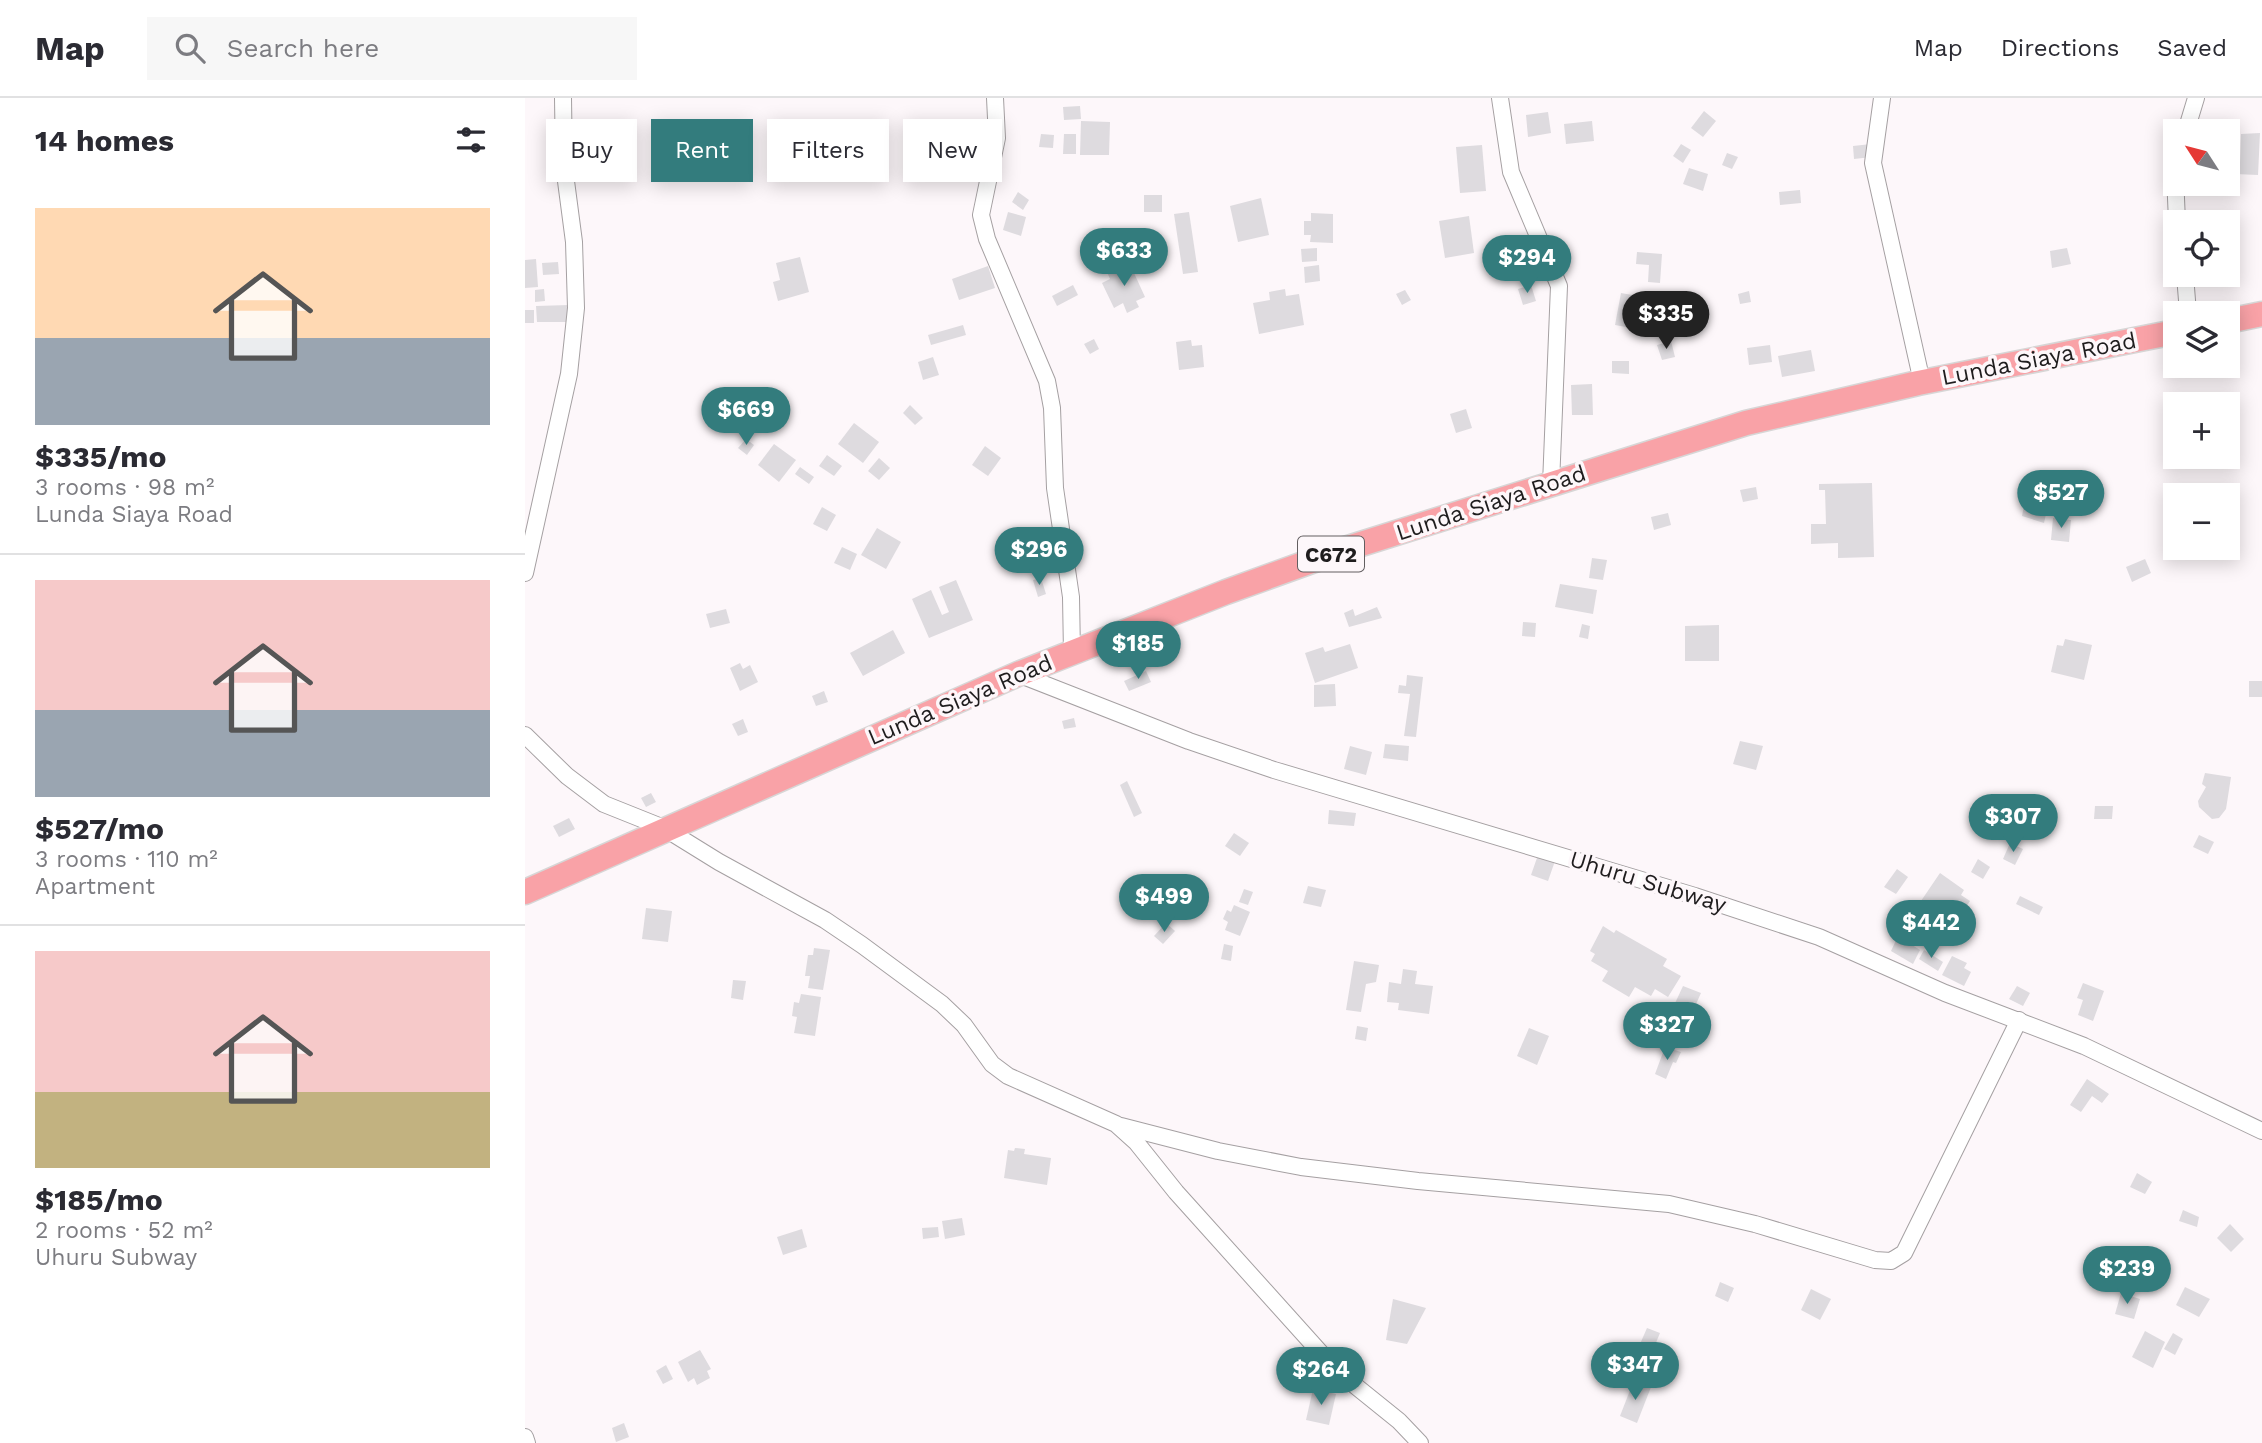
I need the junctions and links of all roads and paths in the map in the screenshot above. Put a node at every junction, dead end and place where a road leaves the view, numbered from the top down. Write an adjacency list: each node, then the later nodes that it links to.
1 (563, 98): 12 (street)
2 (995, 98): 13 (street)
3 (1500, 98): 11 (street)
4 (1882, 98): 10 (street)
5 (2196, 98): 6 (street)
6 (2190, 119)
7 (2262, 314): 8 (main road)
8 (2240, 319)
9 (2163, 334): 10 (main road, Lunda Siaya Road / C672)
10 (1922, 382): 11 (main road, Lunda Siaya Road / C672)
11 (1551, 484): 13 (main road, Lunda Siaya Road / C672)
12 (525, 573)
13 (1072, 653): 14 (main road, Lunda Siaya Road / C672)
14 (1019, 674): 16 (main road, Lunda Siaya Road / C672); 18 (street, Uhuru Subway)
15 (525, 735): 16 (street)
16 (664, 828): 17 (main road, Lunda Siaya Road / C672); 19 (street)
17 (525, 892)
18 (2019, 1020): 19 (street); 20 (street, Uhuru Subway)
19 (1116, 1124): 23 (street)
20 (2262, 1131)
21 (525, 1437): 22 (street)
22 (527, 1443)
23 (1420, 1443)

